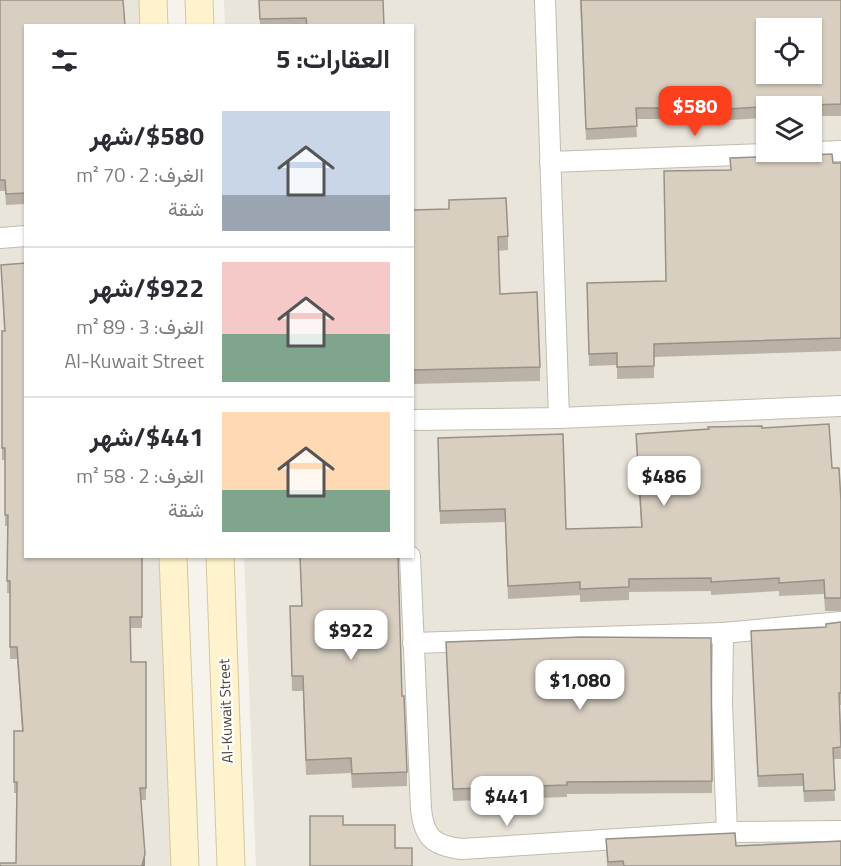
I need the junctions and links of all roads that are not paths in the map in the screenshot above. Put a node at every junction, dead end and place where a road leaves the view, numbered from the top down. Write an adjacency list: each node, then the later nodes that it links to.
1 (153, 0): 4 (main road)
2 (199, 0): 5 (main road)
3 (545, 0): 7 (street)
4 (154, 24)
5 (200, 24)
6 (841, 151): 7 (street)
7 (550, 162): 11 (street)
8 (0, 237): 9 (street)
9 (24, 237)
10 (841, 406): 11 (street)
11 (559, 418): 12 (street)
12 (414, 420)
13 (173, 558): 21 (main road)
14 (220, 558): 22 (main road, Al-Kuwait Street)
15 (410, 558): 18 (street)
16 (841, 622): 17 (street)
17 (723, 633): 18 (street); 20 (street)
18 (413, 643): 20 (street)
19 (841, 831): 20 (street)
20 (727, 832)
21 (185, 866)
22 (231, 866)

